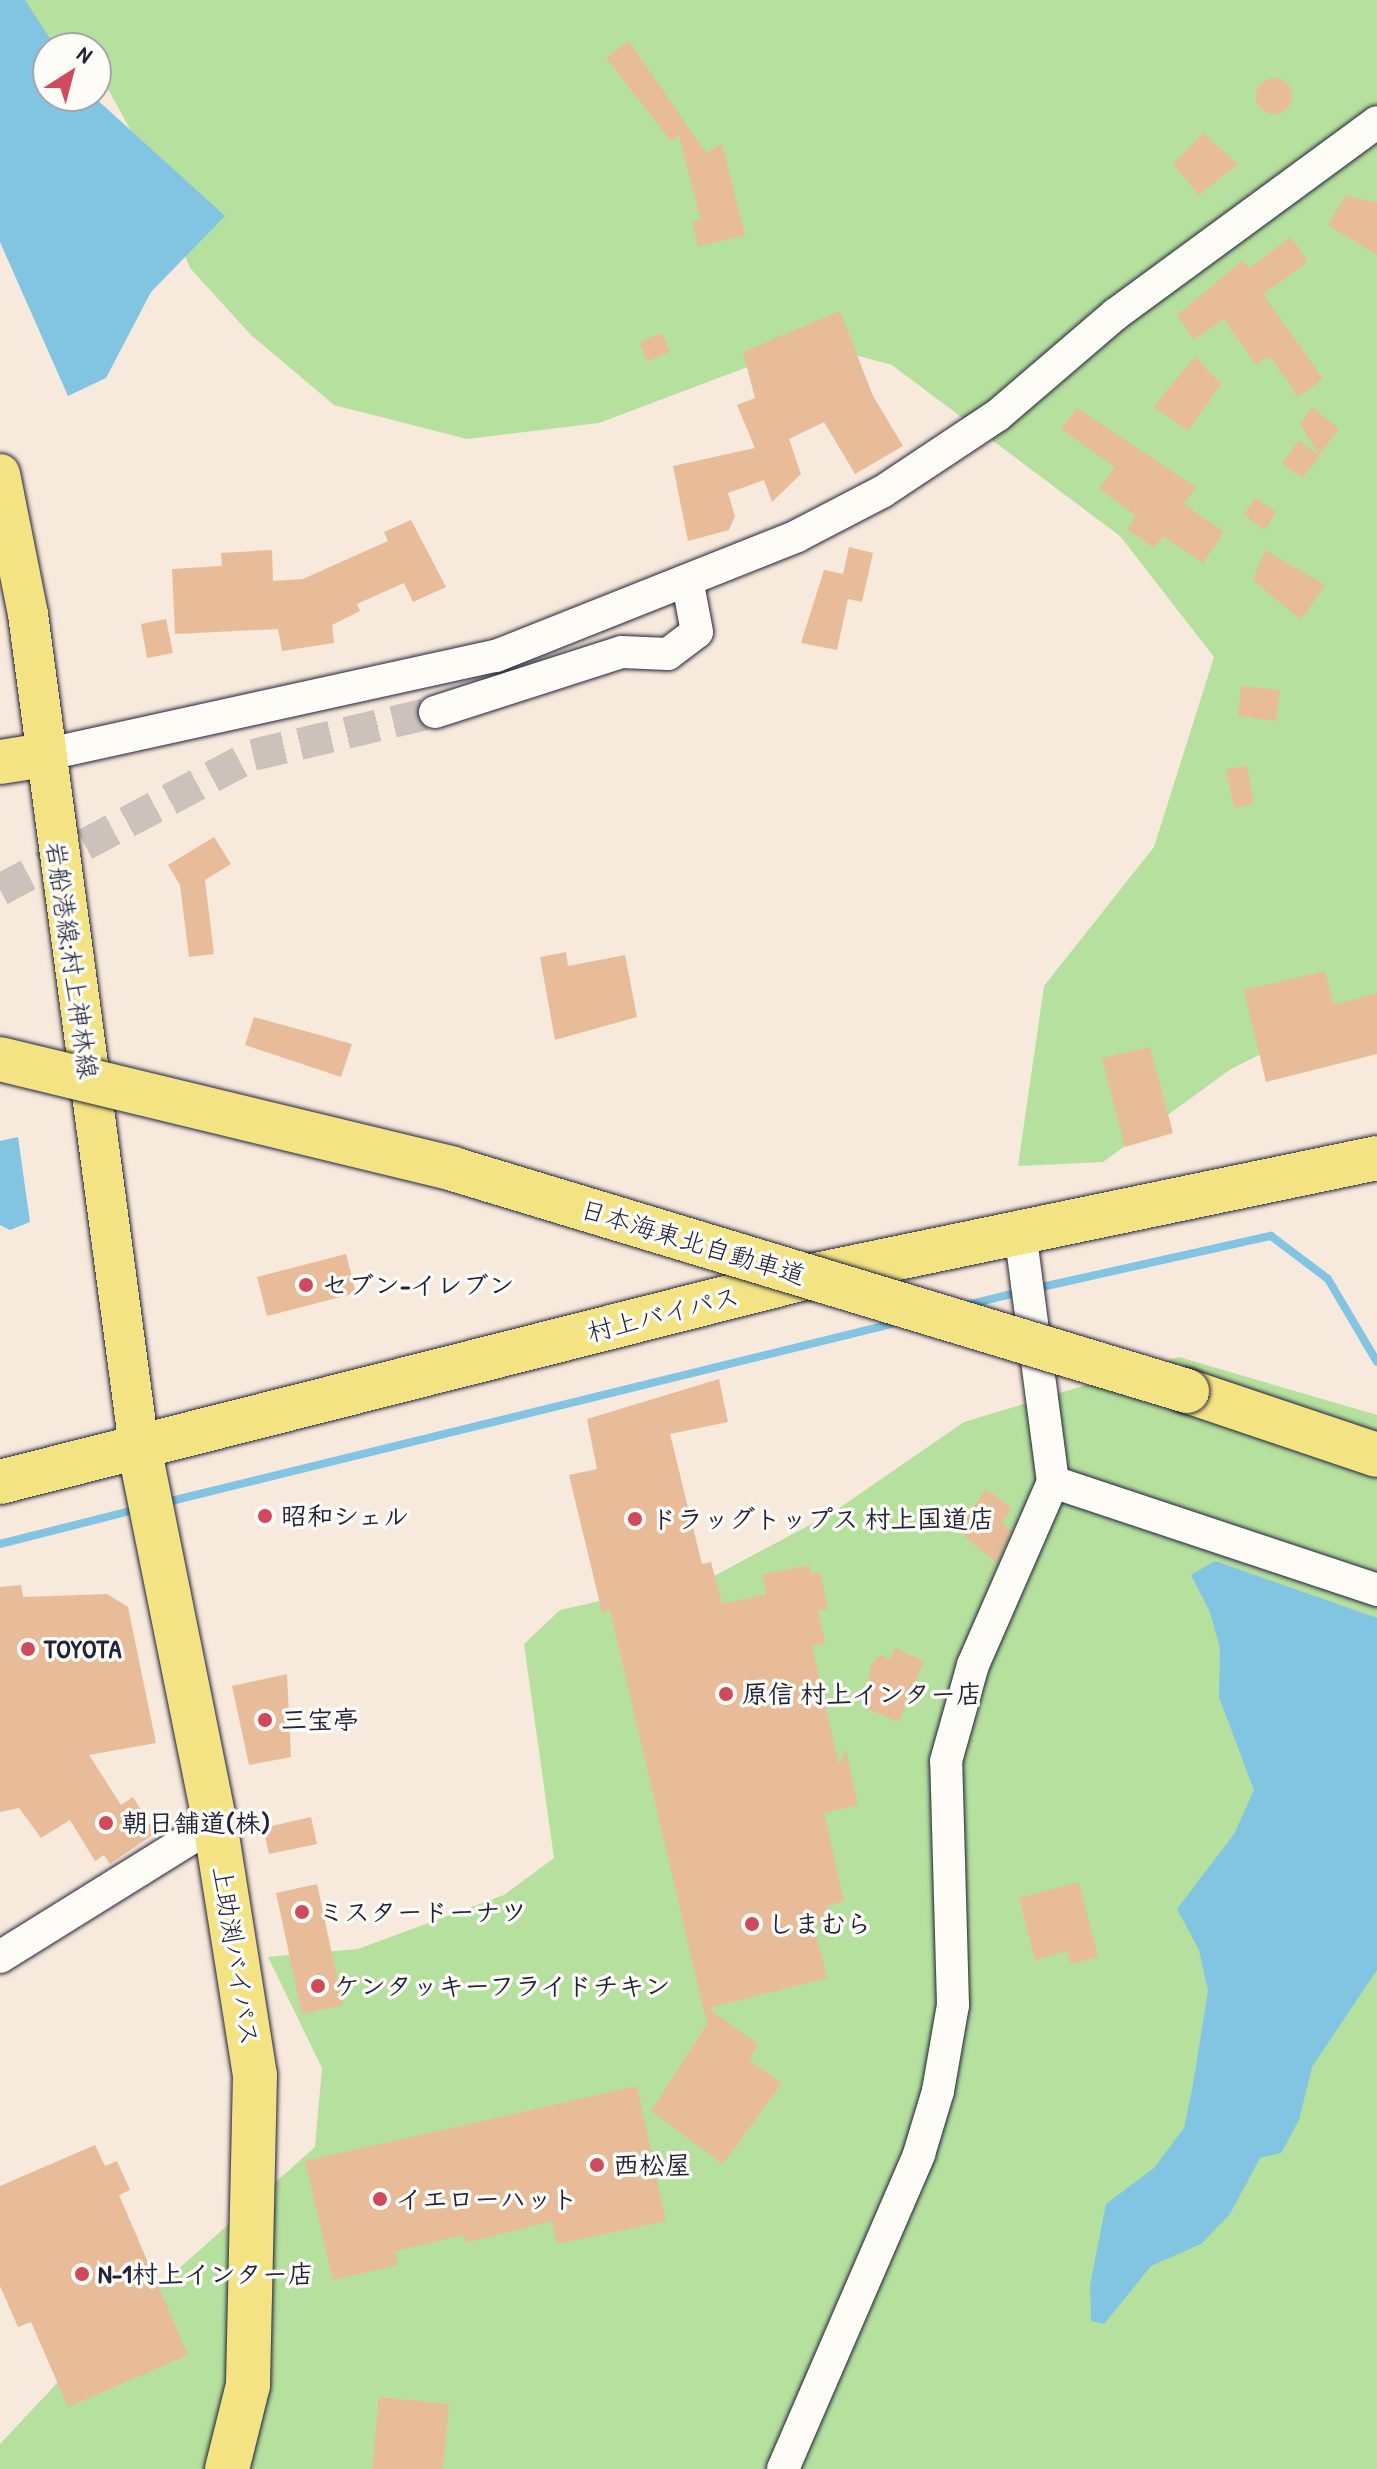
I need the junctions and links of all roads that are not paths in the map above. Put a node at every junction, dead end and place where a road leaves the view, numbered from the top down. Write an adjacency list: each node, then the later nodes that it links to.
1 (1377, 122): 3 (street)
2 (0, 474): 6 (main road, 岩船港線;村上神林線)
3 (688, 584): 4 (street); 6 (street)
4 (435, 712)
5 (0, 755): 6 (highway)
6 (44, 755): 7 (highway); 11 (main road, 岩船港線;村上神林線)
7 (0, 762)
8 (0, 1059): 12 (highway, 日本海東北自動車道, bridge)
9 (1377, 1158): 10 (highway, 村上バイパス)
10 (1020, 1233): 11 (highway, 村上バイパス); 14 (street)
11 (139, 1447): 13 (highway, 村上バイパス); 16 (highway, 上助渕バイパス)
12 (1377, 1455)
13 (0, 1482)
14 (1053, 1482): 15 (street); 19 (street)
15 (1377, 1590)
16 (215, 1823): 17 (street); 18 (highway, 上助渕バイパス)
17 (0, 1957)
18 (227, 2469)
19 (783, 2469)

